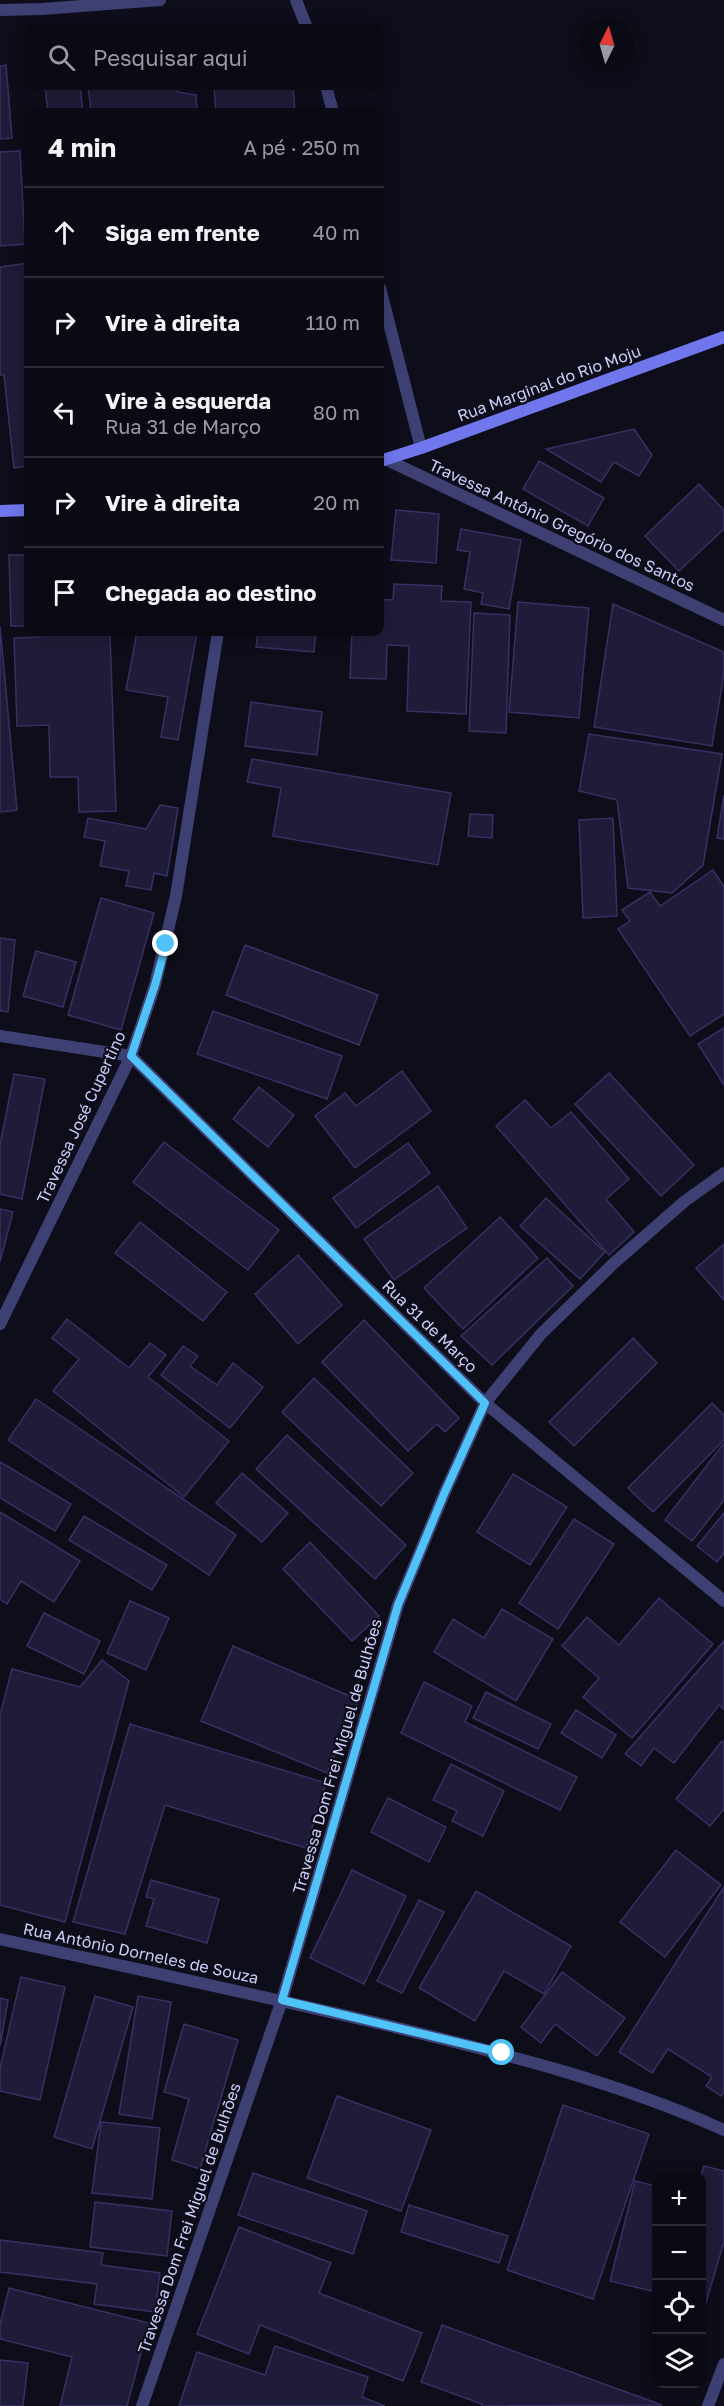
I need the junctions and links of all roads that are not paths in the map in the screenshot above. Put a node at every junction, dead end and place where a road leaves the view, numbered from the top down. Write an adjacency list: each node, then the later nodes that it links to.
1 (160, 0): 3 (street)
2 (296, 0): 4 (street)
3 (0, 10)
4 (305, 24)
5 (327, 90): 6 (street)
6 (332, 108)
7 (384, 304): 9 (street)
8 (724, 337): 9 (main road, Rua Marginal do Rio Moju)
9 (421, 448): 10 (main road, Rua Marginal do Rio Moju)
10 (384, 459)
11 (384, 461): 14 (street, Travessa Antônio Gregório dos Santos)
12 (24, 510): 13 (main road)
13 (0, 511)
14 (724, 620)
15 (217, 636): 17 (street, Travessa José Cupertino)
16 (0, 1036): 17 (street)
17 (131, 1056): 19 (street, Travessa José Cupertino); 20 (street, Rua 31 de Março)
18 (724, 1173): 20 (street, Travessa Dom Frei Miguel de Bulhões)
19 (0, 1324)
20 (485, 1403): 21 (street, Rua 31 de Março); 23 (street, Travessa Dom Frei Miguel de Bulhões)
21 (724, 1601)
22 (0, 1939): 23 (street, Rua Antônio Dorneles de Souza)
23 (282, 2000): 24 (street, Rua Antônio Dorneles de Souza); 26 (street, Travessa Dom Frei Miguel de Bulhões)
24 (724, 2130)
25 (724, 2364): 27 (street)
26 (142, 2406)
27 (708, 2406)

